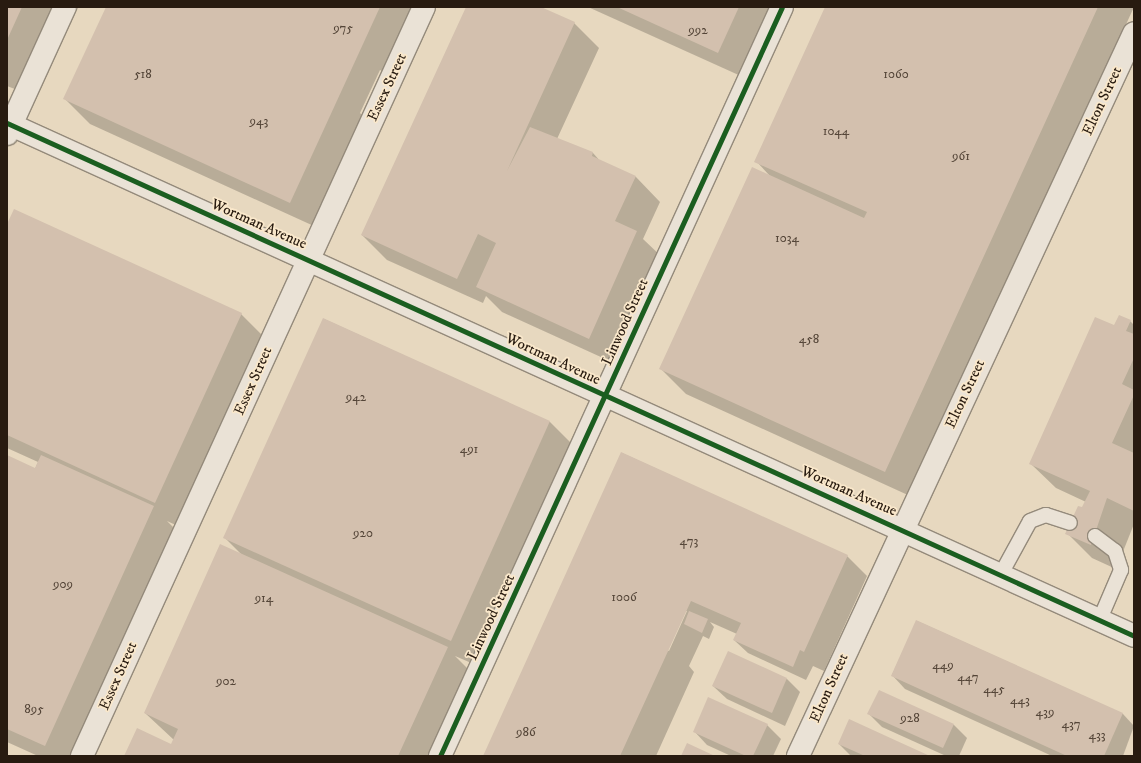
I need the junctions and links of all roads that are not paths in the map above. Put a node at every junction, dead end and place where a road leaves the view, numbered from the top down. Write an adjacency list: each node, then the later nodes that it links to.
1 (65, 7): 5 (street)
2 (424, 7): 6 (street, Essex Street)
3 (782, 7): 7 (street, Linwood Street)
4 (1134, 34): 9 (street, Elton Street)
5 (8, 127): 6 (street, Wortman Avenue)
6 (308, 260): 7 (street, Wortman Avenue); 14 (street, Essex Street)
7 (605, 396): 9 (street, Wortman Avenue); 15 (street, Linwood Street)
8 (1070, 523): 11 (lane)
9 (901, 528): 11 (street, Wortman Avenue); 16 (street, Elton Street)
10 (1095, 536): 12 (lane)
11 (1001, 574): 12 (street, Wortman Avenue)
12 (1100, 619): 13 (street, Wortman Avenue)
13 (1134, 636)
14 (82, 756)
15 (440, 756)
16 (798, 756)

